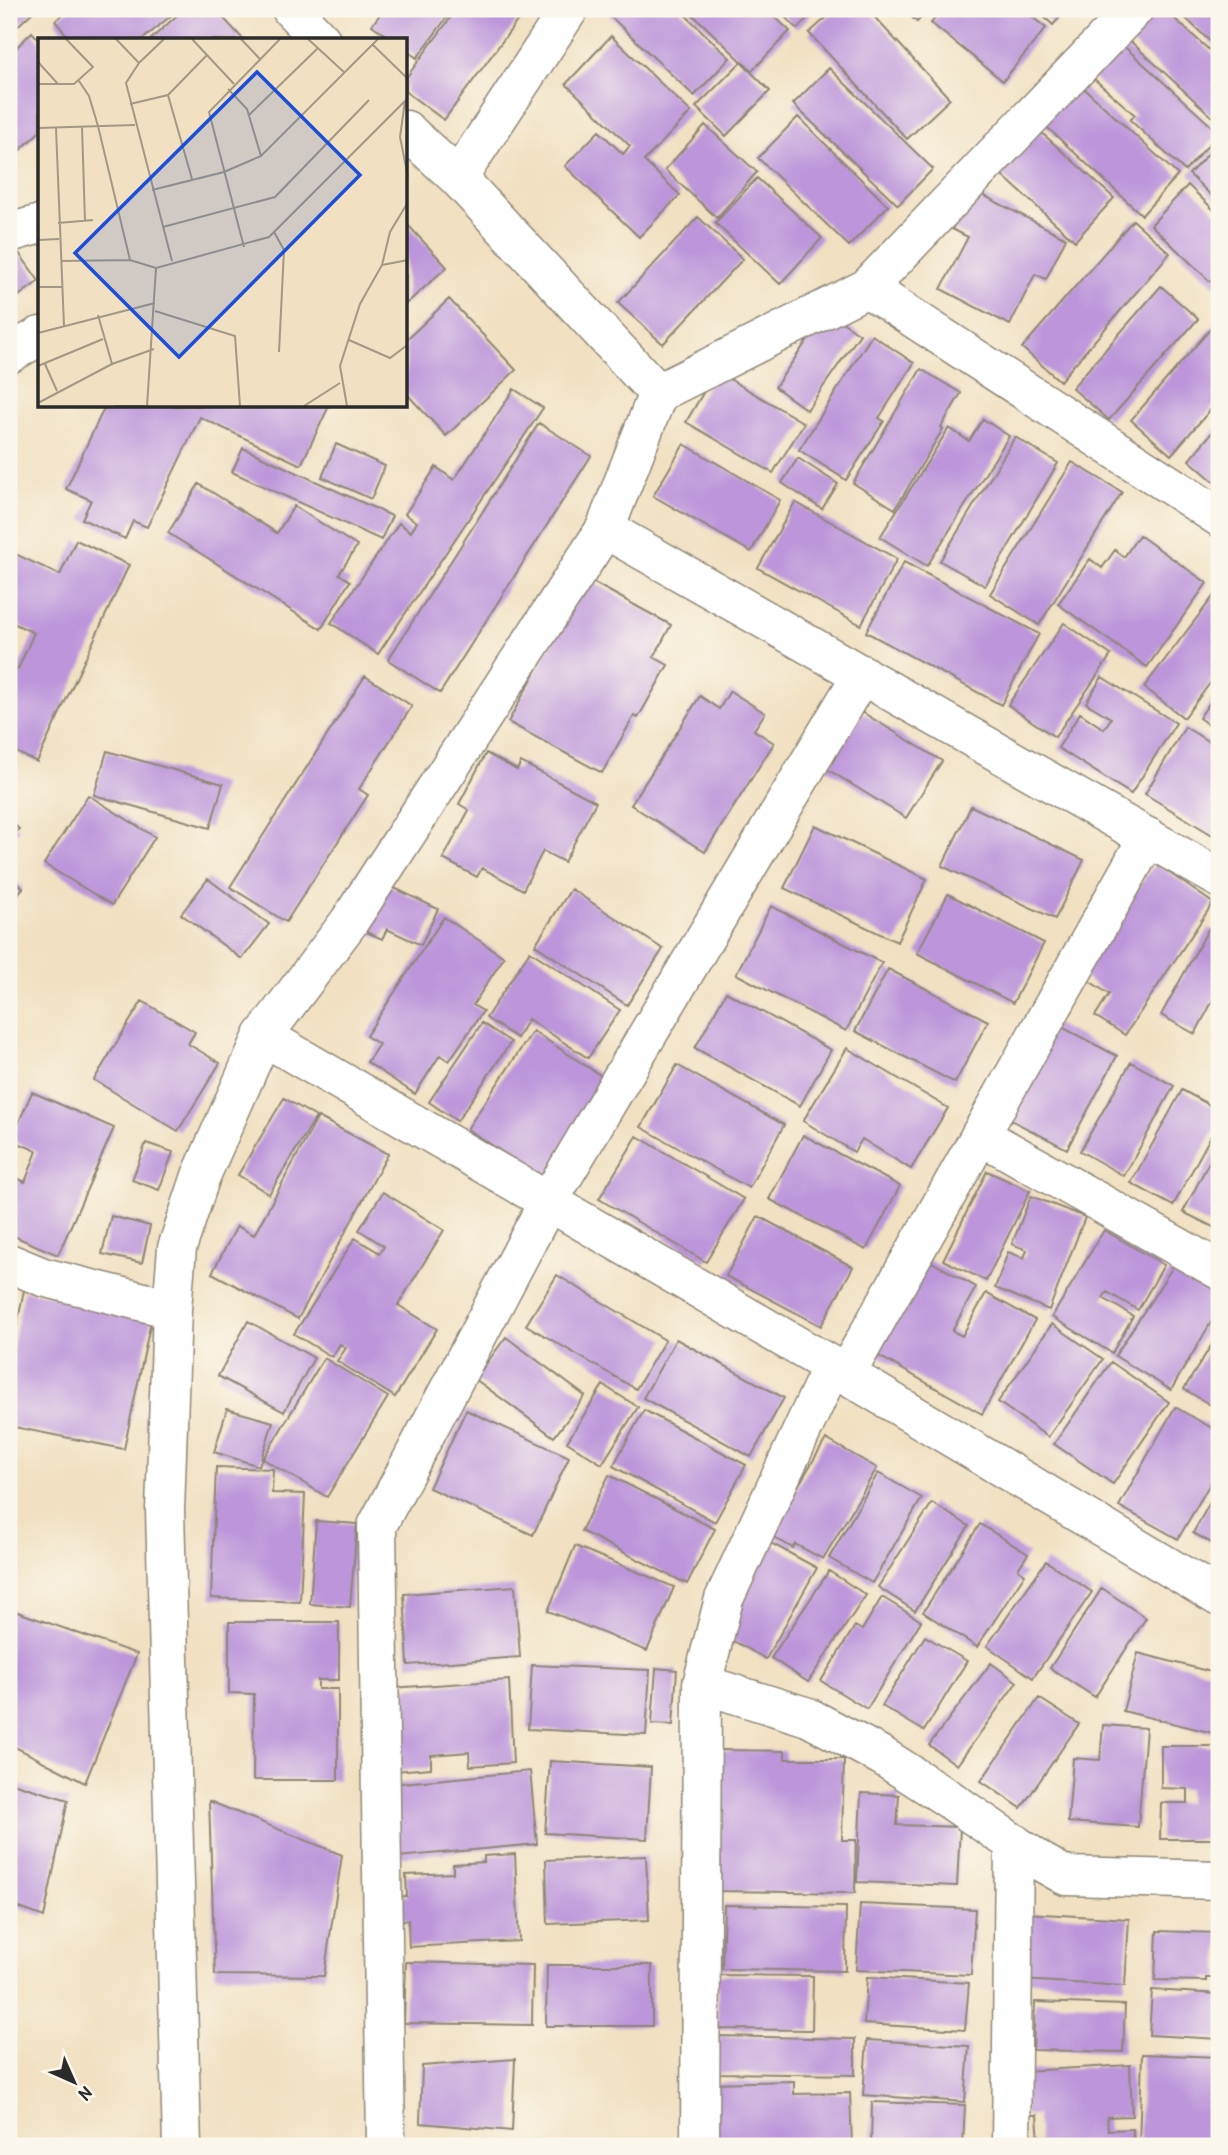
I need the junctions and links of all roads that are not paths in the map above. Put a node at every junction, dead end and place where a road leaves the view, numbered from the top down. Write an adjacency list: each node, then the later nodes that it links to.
1 (291, 9): 4 (street)
2 (569, 9): 6 (street)
3 (1134, 9): 9 (street)
4 (319, 38)
5 (408, 135): 6 (street)
6 (458, 178): 12 (street)
7 (38, 225): 8 (street)
8 (9, 233)
9 (867, 288): 12 (street); 13 (street)
10 (38, 338): 11 (street)
11 (9, 354)
12 (659, 393): 14 (street)
13 (1219, 517)
14 (605, 529): 15 (street); 18 (street)
15 (862, 674): 16 (street); 20 (street)
16 (1148, 837): 17 (street); 19 (street)
17 (1219, 878)
18 (263, 1036): 20 (street); 23 (street)
19 (980, 1135): 22 (street); 24 (street)
20 (548, 1202): 24 (street); 30 (street)
21 (9, 1264): 23 (street)
22 (1219, 1270)
23 (172, 1309): 29 (street)
24 (832, 1366): 25 (street); 26 (street)
25 (1219, 1597)
26 (702, 1684): 27 (street); 31 (street)
27 (1014, 1843): 28 (street); 32 (street)
28 (1219, 1880)
29 (182, 2146)
30 (386, 2146)
31 (700, 2146)
32 (1011, 2146)

